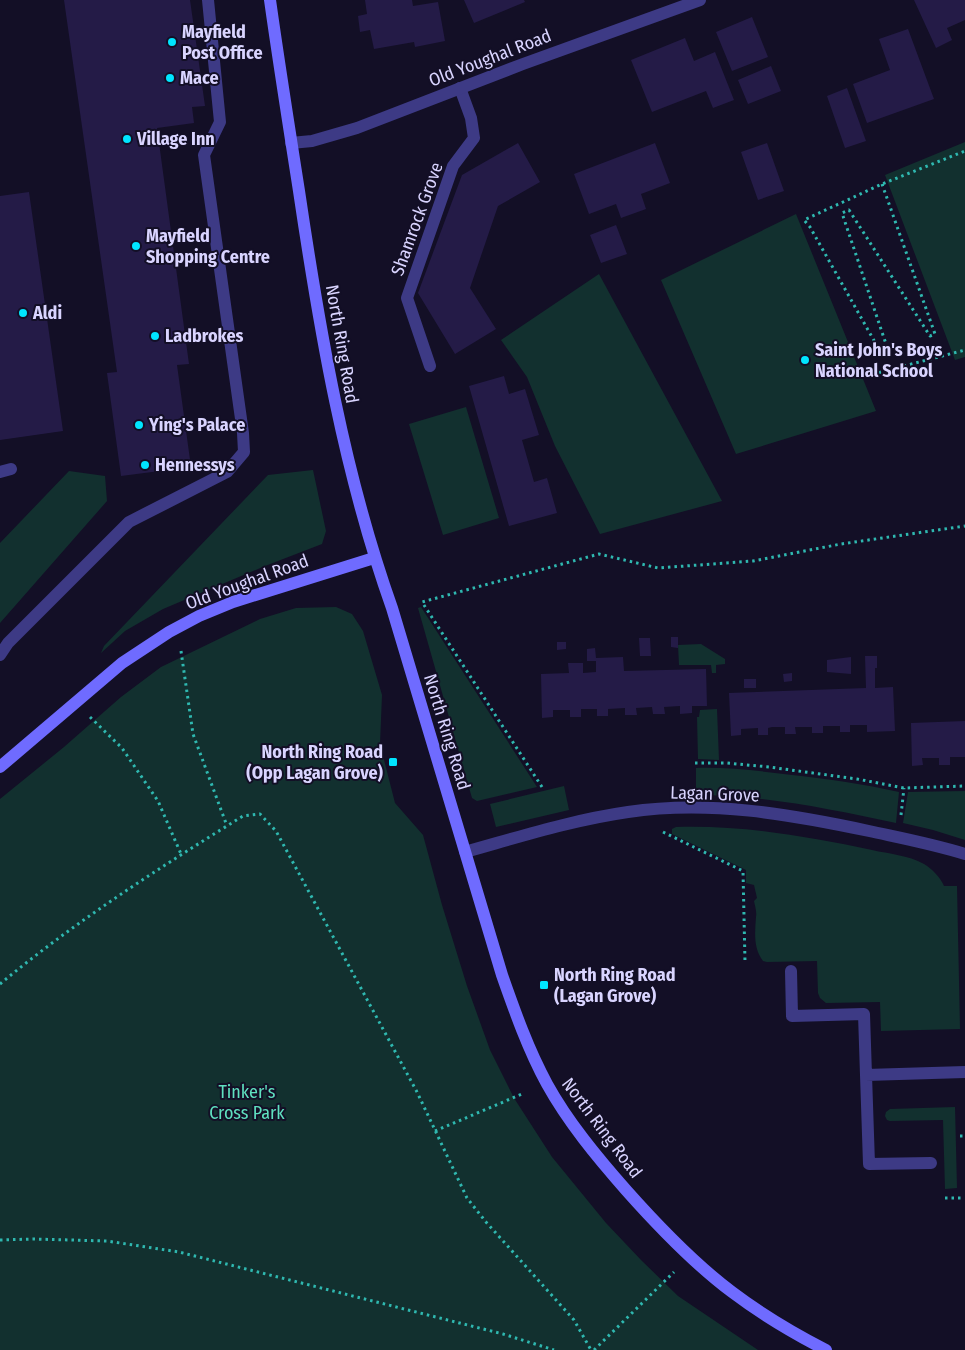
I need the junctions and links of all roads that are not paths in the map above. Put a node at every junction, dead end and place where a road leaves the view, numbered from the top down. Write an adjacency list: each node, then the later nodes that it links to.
1 (208, 0): 9 (street)
2 (270, 0): 6 (main road, North Ring Road)
3 (700, 0): 4 (street, Old Youghal Road)
4 (672, 5): 5 (street, Old Youghal Road)
5 (460, 88): 6 (street, Old Youghal Road); 7 (street, Shamrock Grove)
6 (291, 143): 8 (main road, North Ring Road)
7 (430, 366)
8 (374, 558): 10 (main road, Old Youghal Road); 11 (main road, North Ring Road)
9 (0, 655)
10 (0, 767)
11 (465, 852): 12 (street, Lagan Grove); 17 (main road, North Ring Road)
12 (965, 854)
13 (791, 972): 15 (street)
14 (965, 1072): 15 (street)
15 (866, 1075): 16 (street)
16 (930, 1163)
17 (826, 1350)

